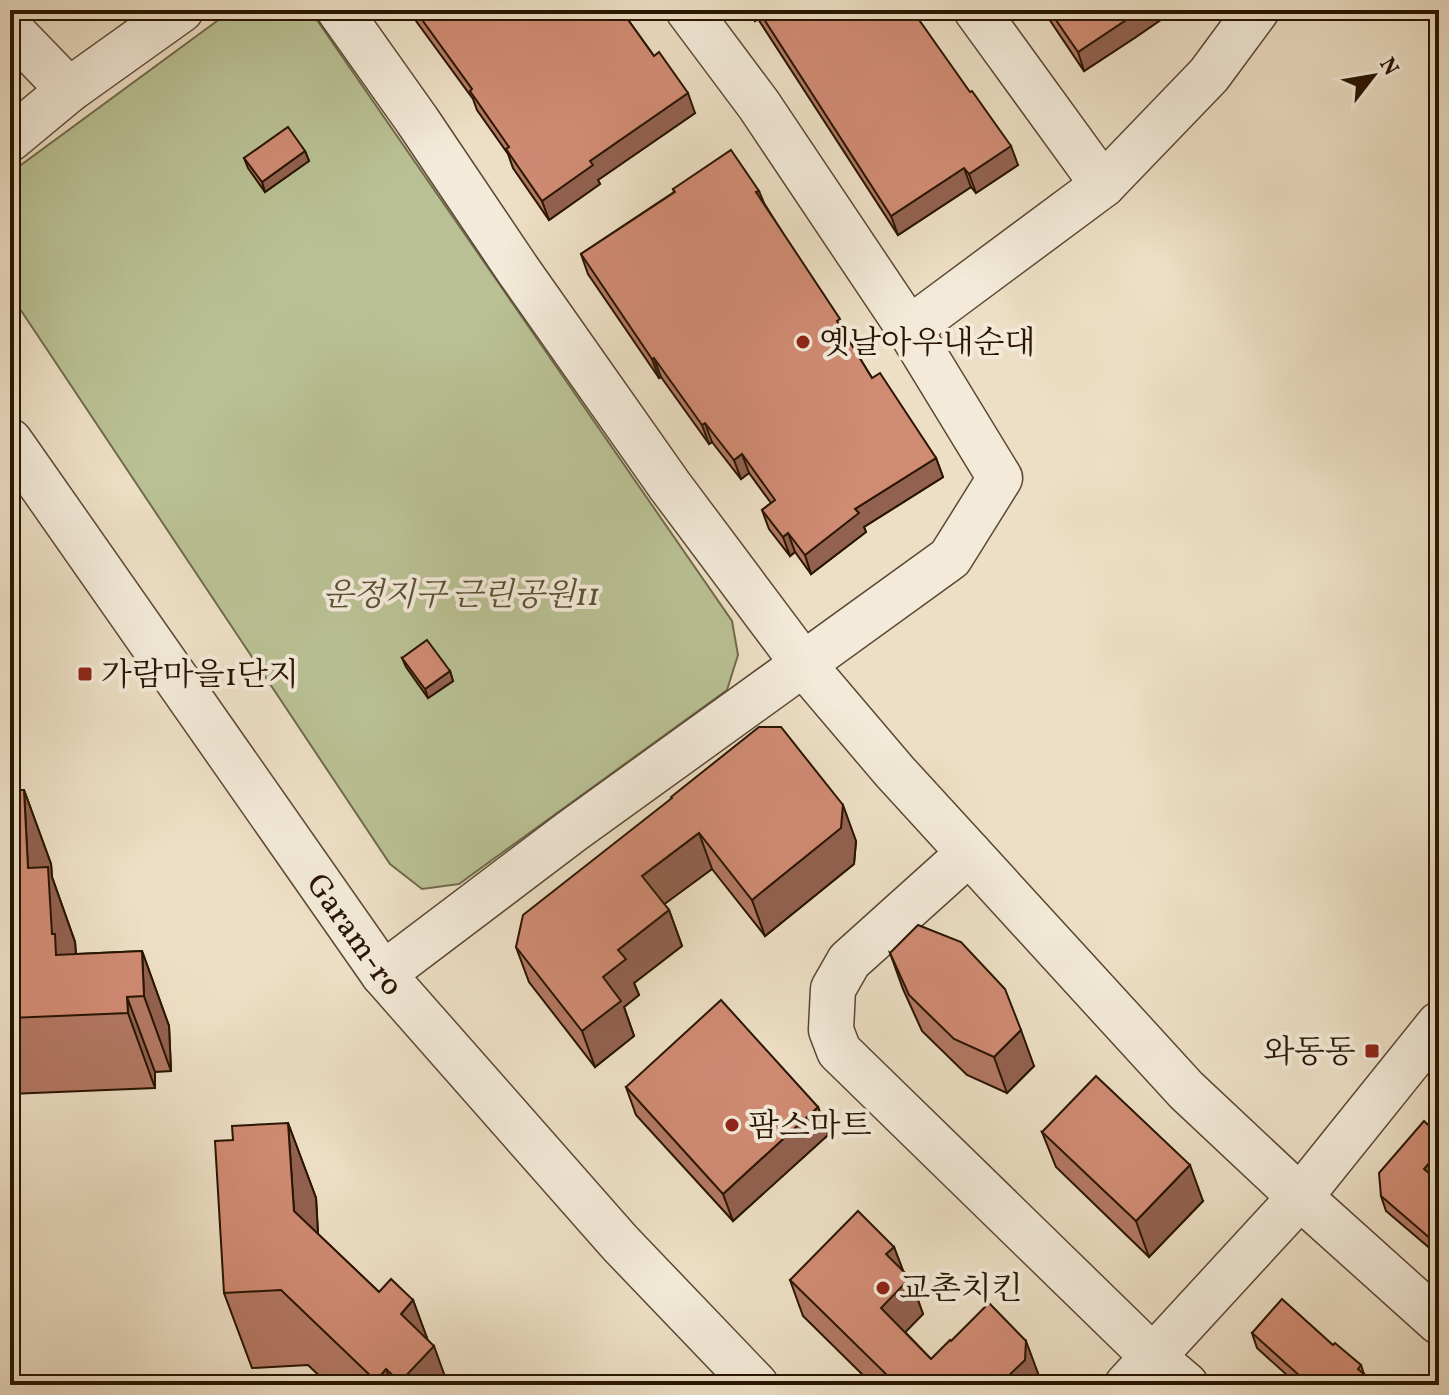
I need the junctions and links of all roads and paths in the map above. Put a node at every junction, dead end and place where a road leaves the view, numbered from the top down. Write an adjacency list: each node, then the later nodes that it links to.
1 (181, 10): 7 (street)
2 (339, 10): 12 (street)
3 (688, 10): 10 (street)
4 (976, 10): 9 (street)
5 (1255, 11): 9 (street)
6 (10, 29): 7 (street)
7 (69, 90): 8 (street)
8 (10, 139)
9 (1103, 185): 10 (street)
10 (909, 329): 12 (street)
11 (10, 441): 14 (street, Garam-ro)
12 (804, 665): 13 (street); 14 (street)
13 (969, 853): 16 (street); 18 (street)
14 (383, 974): 19 (street, Garam-ro)
15 (1439, 1024): 16 (street)
16 (1300, 1197): 17 (street); 18 (street)
17 (1439, 1322)
18 (1140, 1371): 20 (street)
19 (756, 1385)
20 (1186, 1385)

